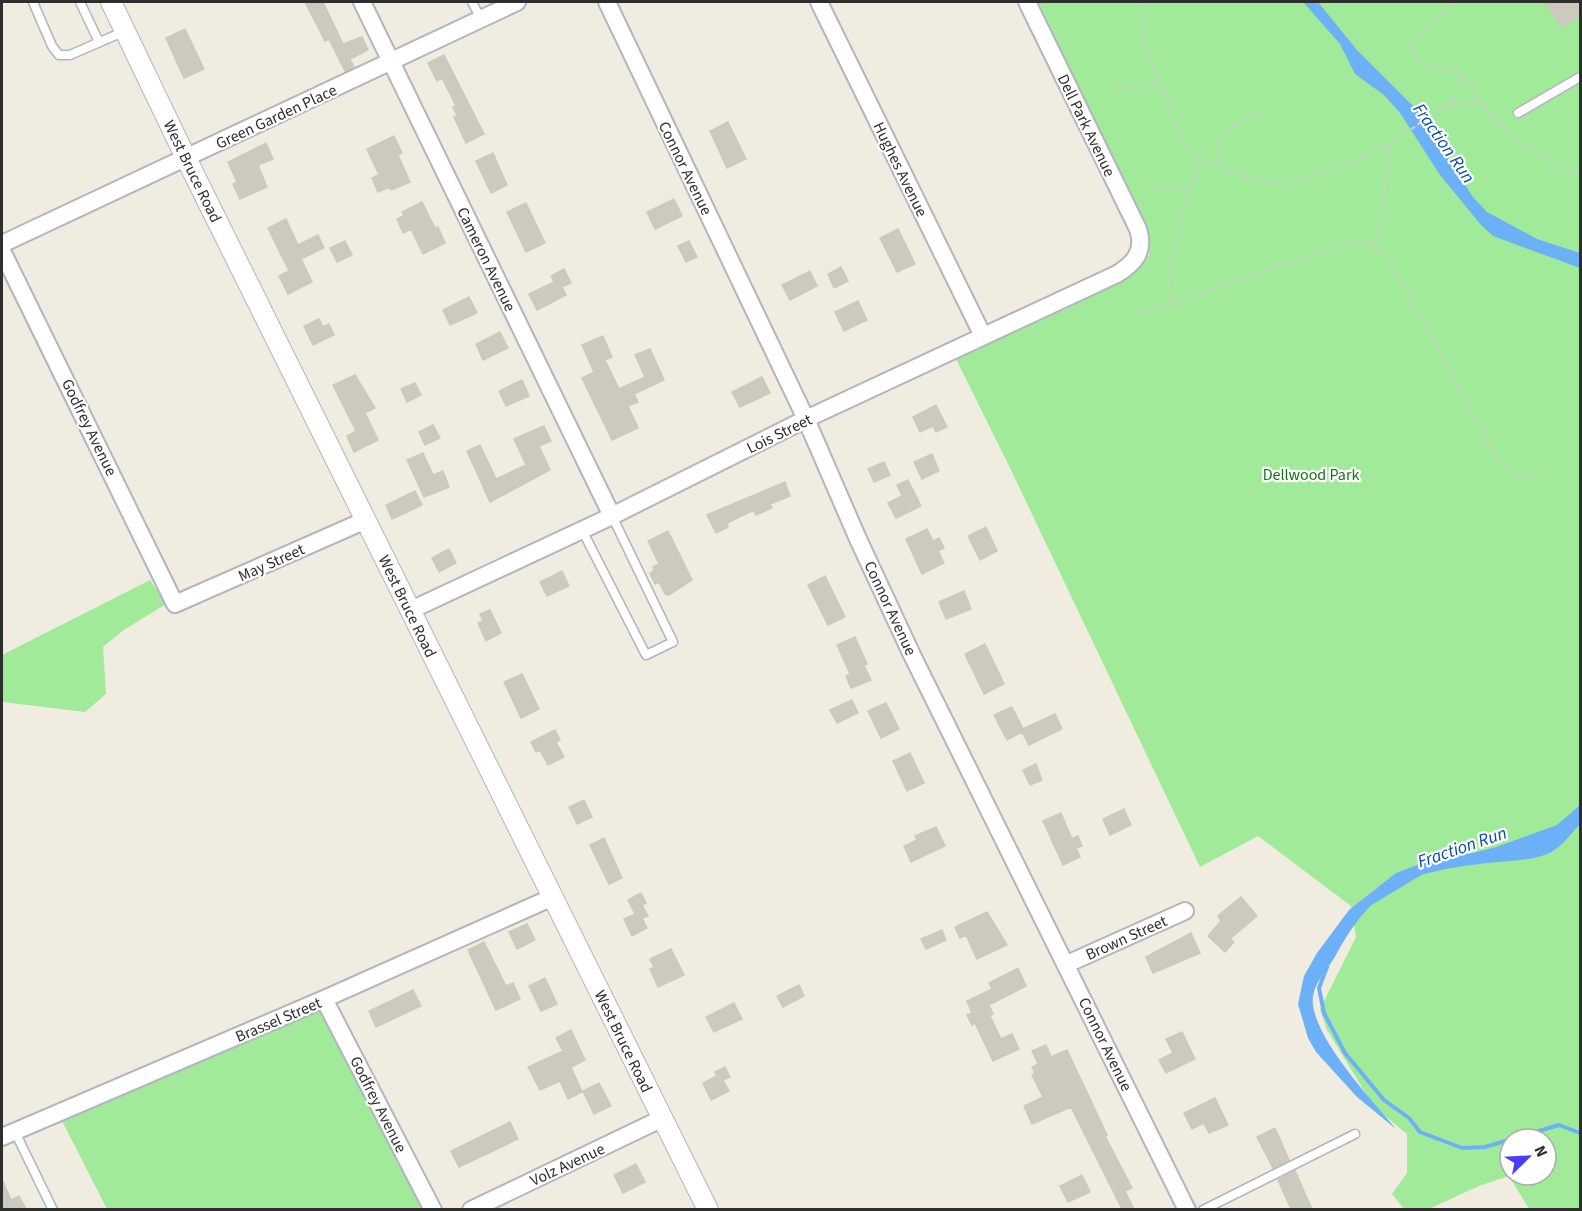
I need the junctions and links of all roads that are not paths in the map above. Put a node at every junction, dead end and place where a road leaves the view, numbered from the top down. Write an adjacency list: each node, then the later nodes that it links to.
1 (33, 2): 12 (lane)
2 (80, 2): 12 (lane)
3 (111, 2): 11 (street, West Bruce Road)
4 (362, 2): 13 (street, Cameron Avenue)
5 (472, 2): 10 (lane)
6 (513, 2): 10 (street, Green Garden Place)
7 (607, 2): 21 (street, Connor Avenue)
8 (819, 2): 20 (street, Hughes Avenue)
9 (1027, 2): 18 (street, Dell Park Avenue)
10 (481, 19): 13 (street, Green Garden Place)
11 (125, 31): 12 (lane); 16 (street, West Bruce Road)
12 (99, 42)
13 (392, 61): 16 (street, Green Garden Place); 22 (street, Cameron Avenue)
14 (1581, 77): 15 (lane)
15 (1518, 113)
16 (186, 158): 17 (street, Green Garden Place); 23 (street, West Bruce Road)
17 (2, 244)
18 (1141, 249): 20 (street, Lois Street)
19 (2, 251): 25 (street, Godfrey Avenue)
20 (983, 336): 21 (street, Lois Street)
21 (806, 419): 22 (street, Lois Street); 29 (street, Connor Avenue)
22 (612, 516): 24 (street, Lois Street); 24 (lane)
23 (366, 520): 25 (street, May Street); 26 (street, West Bruce Road)
24 (582, 530): 26 (street, Lois Street)
25 (175, 604)
26 (411, 610): 27 (street, West Bruce Road)
27 (553, 897): 30 (street, Brassel Street); 31 (street, West Bruce Road)
28 (1185, 911): 29 (street, Brown Street)
29 (1067, 964): 38 (street, Connor Avenue)
30 (324, 999): 33 (street, Brassel Street); 35 (street, Godfrey Avenue)
31 (663, 1118): 36 (street, Volz Avenue); 37 (street, West Bruce Road)
32 (1355, 1134): 39 (lane)
33 (8, 1135): 34 (lane)
34 (53, 1209)
35 (433, 1209)
36 (471, 1209)
37 (708, 1209)
38 (1187, 1209)
39 (1203, 1209)

